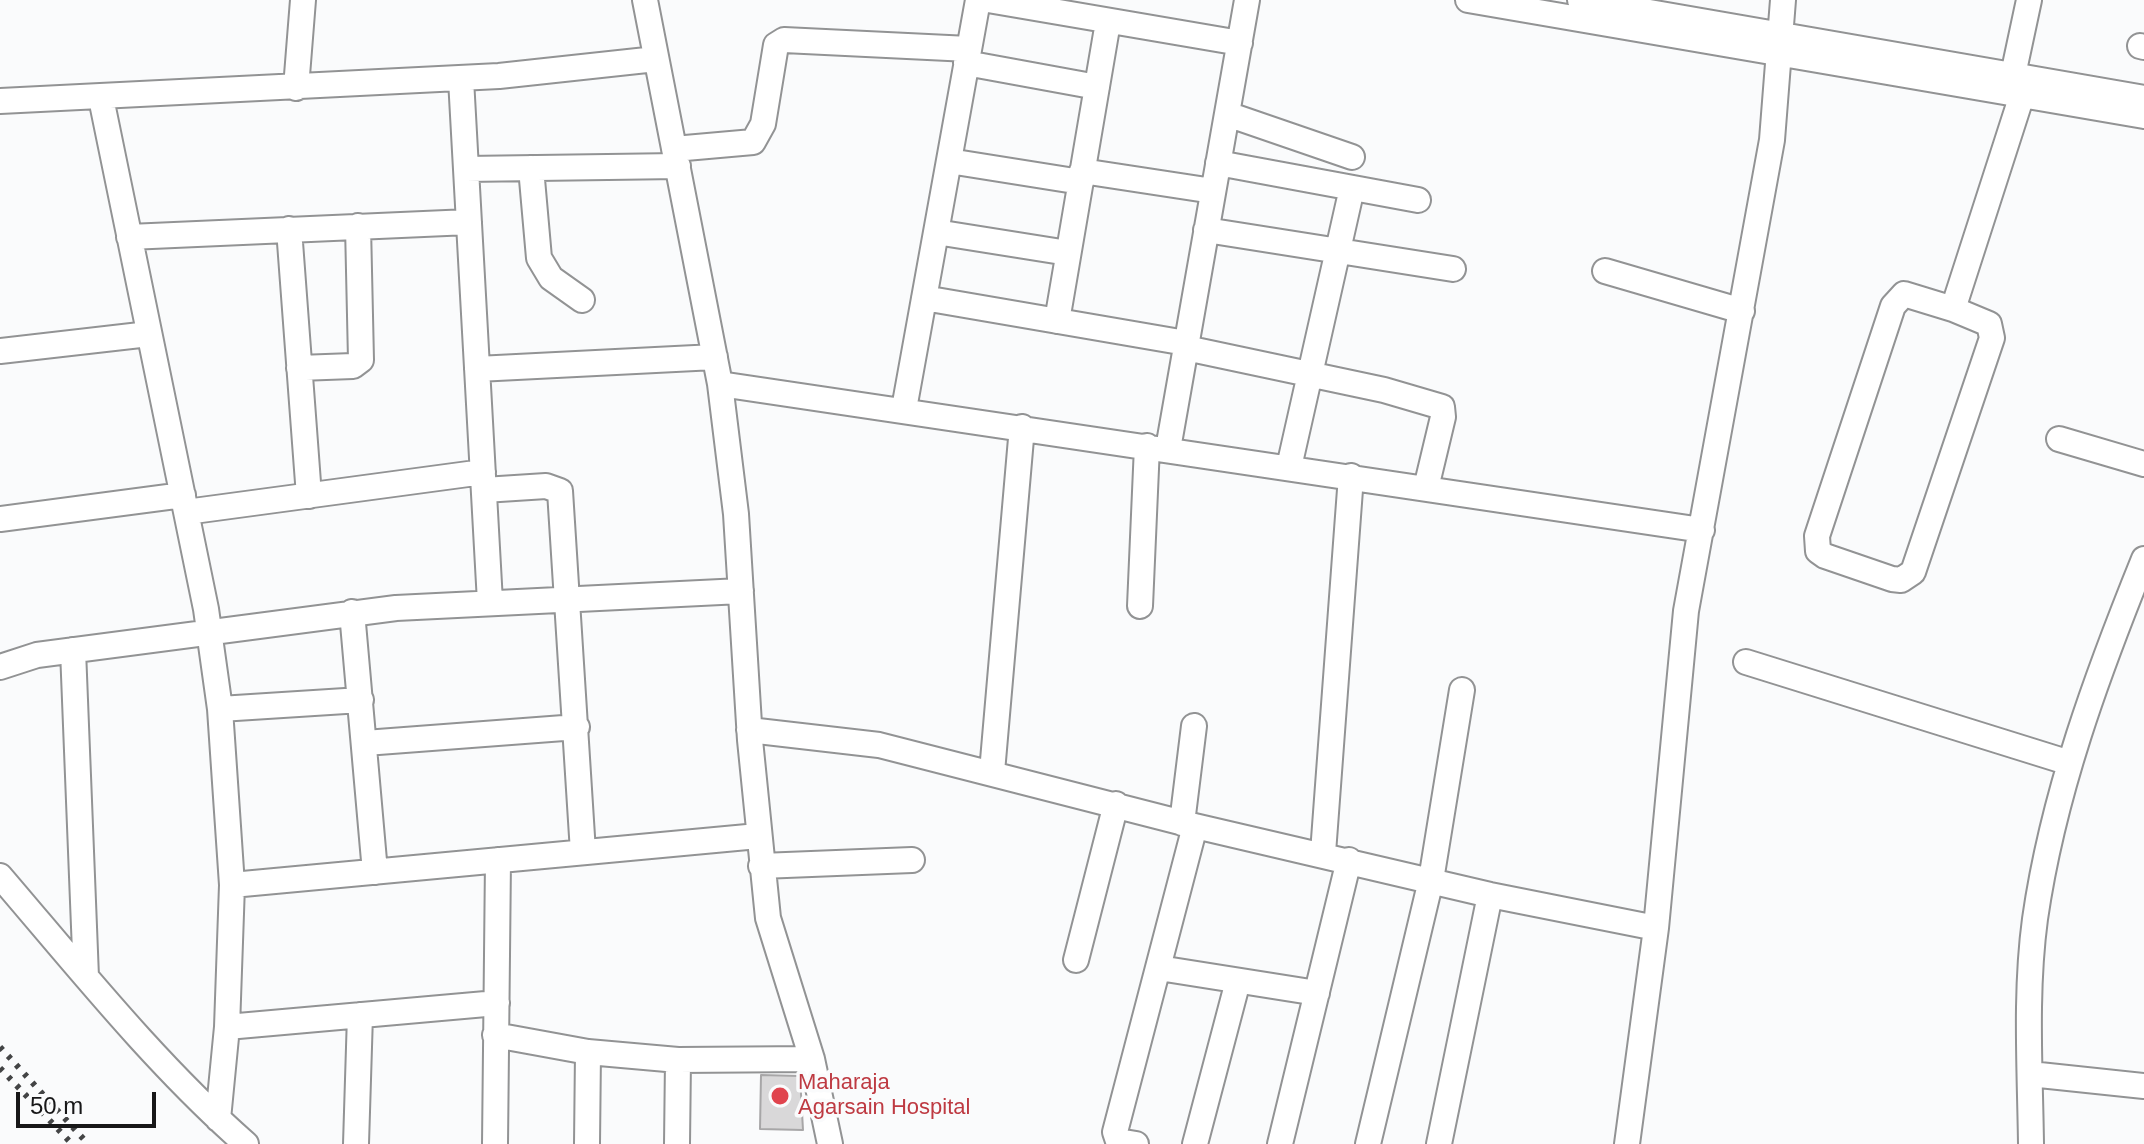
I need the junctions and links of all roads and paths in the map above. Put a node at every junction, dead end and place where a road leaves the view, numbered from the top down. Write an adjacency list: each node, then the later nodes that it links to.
1 (303, 0): 19 (street)
2 (645, 0): 15 (street)
3 (978, 0): 14 (street)
4 (988, 0): 11 (street)
5 (1247, 0): 12 (street)
6 (1468, 0): 10 (street)
7 (1580, 0): 13 (street)
8 (1783, 0): 13 (street)
9 (2029, 0): 17 (street)
10 (1515, 4): 13 (street)
11 (1108, 22): 12 (street); 18 (street)
12 (1240, 43): 23 (street)
13 (1781, 44): 17 (street); 48 (street)
14 (968, 56): 18 (street); 26 (street); 27 (street)
15 (656, 59): 16 (street); 26 (street)
16 (461, 79): 19 (street); 30 (street)
17 (2017, 85): 21 (street); 24 (street); 47 (street)
18 (1097, 87): 31 (street)
19 (296, 88): 20 (street)
20 (101, 98): 22 (street); 40 (street)
21 (2144, 98)
22 (0, 101)
23 (1227, 114): 25 (street); 28 (street)
24 (2144, 116)
25 (1352, 157)
26 (676, 158): 29 (street); 53 (street)
27 (949, 161): 31 (street); 39 (street)
28 (1218, 163): 32 (street); 33 (street)
29 (531, 168): 30 (street); 46 (street)
30 (466, 169): 35 (street)
31 (1082, 176): 33 (street); 42 (street)
32 (1352, 188): 34 (street); 41 (street)
33 (1213, 191): 38 (street)
34 (1418, 200)
35 (469, 222): 36 (street); 55 (street)
36 (358, 226): 37 (street); 54 (street)
37 (289, 229): 40 (street); 54 (street)
38 (1206, 230): 41 (street); 51 (street)
39 (936, 232): 42 (street); 45 (street)
40 (129, 237): 50 (street)
41 (1338, 251): 43 (street); 56 (street)
42 (1068, 253): 49 (street)
43 (1453, 269)
44 (1605, 271): 48 (street)
45 (924, 298): 49 (street); 58 (street)
46 (582, 300)
47 (1953, 309): 47 (street)
48 (1742, 311): 70 (street)
49 (1057, 321): 51 (street)
50 (149, 334): 52 (street); 68 (street)
51 (1186, 345): 56 (street); 61 (street)
52 (0, 351)
53 (715, 357): 55 (street); 57 (street)
54 (299, 368): 67 (street)
55 (477, 369): 65 (street)
56 (1311, 373): 63 (street); 66 (street)
57 (720, 384): 58 (street); 72 (street)
58 (904, 409): 59 (street)
59 (1022, 427): 61 (street); 89 (street)
60 (2059, 439): 62 (street)
61 (1157, 447): 63 (street); 75 (street)
62 (2144, 464)
63 (1289, 467): 64 (street)
64 (1351, 476): 66 (street); 94 (street)
65 (484, 481): 67 (street); 73 (street); 74 (street)
66 (1426, 488): 70 (street)
67 (309, 496): 68 (street)
68 (184, 504): 69 (street); 77 (street)
69 (0, 519)
70 (1702, 530): 104 (street)
71 (2144, 559): 88 (street)
72 (741, 591): 73 (street); 86 (street)
73 (568, 599): 74 (street); 85 (street)
74 (490, 602): 76 (street)
75 (1140, 606)
76 (352, 612): 77 (street); 82 (street)
77 (209, 631): 78 (street); 83 (street)
78 (73, 650): 79 (street); 107 (street)
79 (1, 660)
80 (1746, 662): 88 (street)
81 (1462, 690): 101 (street)
82 (361, 700): 83 (street); 87 (street)
83 (220, 709): 102 (street)
84 (1194, 726): 91 (street)
85 (577, 727): 87 (street); 93 (street)
86 (749, 730): 89 (street); 92 (street)
87 (365, 743): 99 (street)
88 (2070, 763): 117 (street)
89 (992, 772): 90 (street)
90 (1116, 804): 91 (street); 105 (street)
91 (1189, 824): 94 (street); 106 (street)
92 (758, 836): 93 (street); 98 (street)
93 (583, 852): 95 (street)
94 (1323, 853): 97 (street)
95 (498, 860): 99 (street); 110 (street)
96 (912, 860): 98 (street)
97 (1349, 860): 101 (street); 109 (street)
98 (761, 866): 115 (street)
99 (375, 872): 102 (street)
100 (0, 876): 107 (street)
101 (1431, 880): 103 (street); 129 (street)
102 (232, 885): 112 (street)
103 (1490, 895): 104 (street); 130 (street)
104 (1656, 928): 131 (street)
105 (1076, 960)
106 (1159, 968): 108 (street); 126 (street)
107 (86, 977): 119 (street)
108 (1238, 981): 109 (street); 127 (street)
109 (1317, 993): 128 (street)
110 (497, 1003): 111 (street); 113 (street)
111 (360, 1015): 112 (street); 121 (street)
112 (227, 1027): 119 (street)
113 (495, 1035): 114 (street); 122 (street)
114 (588, 1052): 116 (street); 123 (street)
115 (812, 1059): 116 (street); 125 (street)
116 (678, 1060): 124 (street)
117 (2030, 1074): 118 (street); 132 (street)
118 (2144, 1086)
119 (218, 1119): 120 (street)
120 (246, 1144)
121 (356, 1144)
122 (495, 1144)
123 (587, 1144)
124 (677, 1144)
125 (830, 1144)
126 (1136, 1144)
127 (1195, 1144)
128 (1280, 1144)
129 (1368, 1144)
130 (1439, 1144)
131 (1627, 1144)
132 (2031, 1144)

